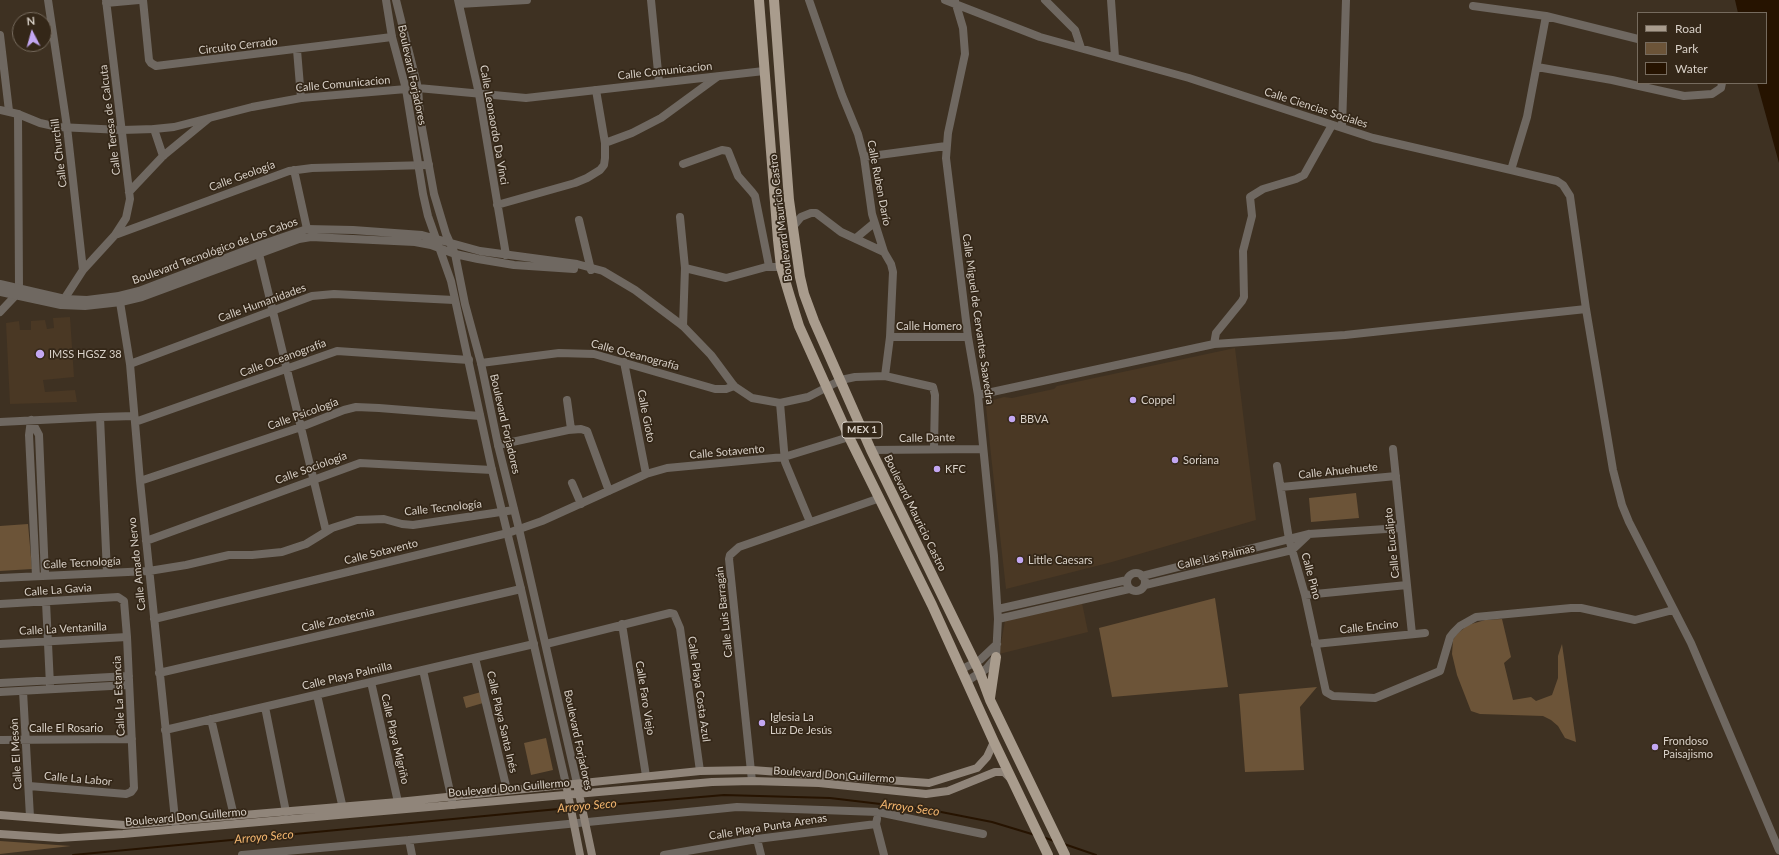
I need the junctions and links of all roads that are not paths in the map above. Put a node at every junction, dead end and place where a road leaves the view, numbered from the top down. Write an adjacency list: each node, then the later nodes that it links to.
1 (48, 0): 41 (street, Calle Churchill)
2 (139, 0): 15 (street)
3 (143, 0): 25 (street, Circuito Cerrado)
4 (386, 0): 21 (street, Boulevard Forjadores)
5 (396, 0): 32 (street, Boulevard Forjadores)
6 (527, 0): 16 (street)
7 (651, 0): 30 (street)
8 (759, 0): 28 (main road, Boulevard Mauricio Castro / MEX 1)
9 (774, 0): 59 (main road, Boulevard Mauricio Castro / MEX 1)
10 (808, 0): 48 (street, Calle Ruben Darío)
11 (945, 0): 17 (street, Calle Ciencias Sociales)
12 (1045, 0): 24 (street)
13 (1111, 0): 26 (street)
14 (1346, 0): 42 (street)
15 (106, 1): 44 (street, Calle Teresa de Calcuta)
16 (459, 2): 35 (street, Calle Leonaordo Da Vinci)
17 (955, 2): 24 (street, Calle Ciencias Sociales); 46 (street, Calle Miguel de Cervantes Saavedra)
18 (1473, 6): 19 (street)
19 (1546, 16): 22 (street); 27 (street)
20 (0, 35): 23 (street)
21 (392, 37): 25 (street, Circuito Cerrado); 33 (street, Boulevard Forjadores)
22 (1637, 39)
23 (1, 45): 38 (street)
24 (1081, 48): 26 (street, Calle Ciencias Sociales)
25 (297, 50): 36 (street)
26 (1115, 57): 40 (street, Calle Ciencias Sociales)
27 (1537, 67): 31 (street); 53 (street)
28 (764, 71): 29 (street, Calle Comunicacion); 71 (main road, Boulevard Mauricio Castro / MEX 1)
29 (717, 77): 30 (street, Calle Comunicacion); 45 (street)
30 (659, 82): 34 (street, Calle Comunicacion)
31 (1722, 84)
32 (418, 88): 33 (street, Calle Comunicacion); 35 (street, Calle Comunicacion); 51 (street, Boulevard Forjadores)
33 (406, 89): 36 (street, Calle Comunicacion); 49 (street, Boulevard Forjadores)
34 (596, 90): 35 (street, Calle Comunicacion); 45 (street)
35 (479, 94): 55 (street, Calle Leonaordo Da Vinci)
36 (301, 98): 39 (street, Calle Comunicacion)
37 (0, 110): 38 (street, Calle Comunicacion)
38 (13, 113): 41 (street, Calle Comunicacion); 76 (street)
39 (208, 119): 43 (street, Calle Comunicacion); 47 (street)
40 (1332, 125): 42 (street, Calle Ciencias Sociales); 87 (street)
41 (67, 127): 44 (street, Calle Comunicacion); 74 (street, Calle Churchill)
42 (1342, 128): 53 (street, Calle Ciencias Sociales)
43 (154, 129): 44 (street, Calle Comunicacion); 47 (street)
44 (122, 130): 54 (street, Calle Teresa de Calcuta)
45 (605, 144): 55 (street)
46 (946, 146): 48 (street); 86 (street, Calle Miguel de Cervantes Saavedra)
47 (163, 156): 54 (street)
48 (864, 157): 58 (street, Calle Ruben Darío)
49 (417, 164): 51 (street, Calle Geología); 52 (street, Calle Geología); 63 (street, Boulevard Forjadores)
50 (683, 164): 70 (street)
51 (428, 165): 64 (street, Boulevard Forjadores)
52 (294, 170): 60 (street); 61 (street, Calle Geología)
53 (1512, 170): 81 (street, Calle Ciencias Sociales)
54 (129, 192): 61 (street, Calle Teresa de Calcuta)
55 (497, 205): 69 (street, Calle Leonaordo Da Vinci)
56 (680, 217): 73 (street)
57 (579, 220): 72 (street)
58 (874, 223): 62 (street); 66 (street, Calle Ruben Darío)
59 (792, 228): 62 (street); 94 (main road, Boulevard Mauricio Castro / MEX 1)
60 (307, 229): 63 (street, Boulevard Tecnológico de Los Cabos); 78 (street, Boulevard Tecnológico de Los Cabos)
61 (115, 235): 74 (street, Calle Geología)
62 (856, 238): 66 (street)
63 (435, 239): 64 (street, Boulevard Tecnológico de Los Cabos); 65 (street, Boulevard Forjadores)
64 (450, 243): 68 (street, Boulevard Forjadores); 69 (street, Boulevard Tecnológico de Los Cabos)
65 (439, 248): 67 (street, Boulevard Tecnológico de Los Cabos); 68 (street, Boulevard Tecnológico de Los Cabos); 79 (street, Boulevard Forjadores)
66 (884, 252): 85 (street, Calle Ruben Darío)
67 (259, 254): 78 (street, Boulevard Tecnológico de Los Cabos); 82 (street)
68 (456, 254): 72 (street, Boulevard Tecnológico de Los Cabos); 90 (street, Boulevard Forjadores)
69 (506, 255): 72 (street, Boulevard Tecnológico de Los Cabos)
70 (769, 266): 71 (street); 73 (street)
71 (782, 267): 96 (main road, Boulevard Mauricio Castro / MEX 1)
72 (590, 268): 84 (street, Boulevard Tecnológico de Los Cabos)
73 (685, 268): 84 (street)
74 (83, 270): 80 (street)
75 (0, 284): 76 (street, Boulevard Tecnológico de Los Cabos)
76 (17, 291): 77 (street, Boulevard Tecnológico de Los Cabos); 80 (street, Boulevard Tecnológico de Los Cabos); 83 (street)
77 (0, 292)
78 (120, 299): 80 (street, Boulevard Tecnológico de Los Cabos); 91 (street, Calle Amado Nervo)
79 (454, 300): 82 (street, Calle Humanidades); 88 (street, Boulevard Forjadores)
80 (63, 302)
81 (1586, 309): 87 (street); 151 (street, Calle Ciencias Sociales)
82 (273, 311): 91 (street, Calle Humanidades); 92 (street)
83 (0, 312)
84 (684, 326): 95 (street, Boulevard Tecnológico de Los Cabos)
85 (890, 337): 86 (street, Calle Homero); 93 (street, Calle Ruben Darío)
86 (968, 337): 97 (street, Calle Miguel de Cervantes Saavedra)
87 (1214, 344): 97 (street)
88 (469, 360): 92 (street, Calle Oceanografía); 100 (street, Boulevard Forjadores)
89 (624, 362): 90 (street, Calle Oceanografía); 95 (street, Calle Oceanografía); 116 (street, Calle Gioto)
90 (480, 363): 108 (street, Boulevard Forjadores)
91 (130, 364): 102 (street, Calle Amado Nervo)
92 (287, 369): 102 (street, Calle Oceanografía); 105 (street)
93 (885, 376): 94 (street); 109 (street)
94 (840, 380): 96 (street, Boulevard Tecnológico de Los Cabos); 112 (main road, Boulevard Mauricio Castro / MEX 1)
95 (734, 386): 99 (street, Boulevard Tecnológico de Los Cabos)
96 (828, 387): 99 (street, Boulevard Tecnológico de Los Cabos); 107 (main road, Boulevard Mauricio Castro / MEX 1)
97 (978, 395): 110 (street, Calle Miguel de Cervantes Saavedra)
98 (567, 400): 106 (street)
99 (780, 404): 113 (street)
100 (480, 416): 105 (street, Calle Psicología); 115 (street, Boulevard Forjadores)
101 (100, 418): 102 (street, Calle Oceanografía); 103 (street, Calle Oceanografía); 137 (street)
102 (135, 419): 119 (street, Calle Amado Nervo)
103 (31, 420): 104 (street, Calle Oceanografía); 138 (street)
104 (0, 422)
105 (301, 427): 118 (street); 119 (street, Calle Psicología)
106 (571, 429): 108 (street); 122 (street)
107 (850, 437): 113 (street, Calle Sotavento); 123 (main road, Boulevard Mauricio Castro / MEX 1)
108 (498, 445): 125 (street, Boulevard Forjadores)
109 (934, 448): 110 (street, Calle Dante); 112 (street, Calle Dante)
110 (983, 449): 150 (street, Calle Miguel de Cervantes Saavedra)
111 (1393, 449): 117 (street, Calle Eucalipto)
112 (871, 450): 166 (main road, Boulevard Mauricio Castro / MEX 1)
113 (784, 457): 116 (street, Calle Sotavento); 127 (street)
114 (1277, 466): 121 (street, Calle Pino)
115 (492, 470): 118 (street, Calle Sociología); 126 (street, Boulevard Forjadores)
116 (646, 474): 122 (street, Calle Sotavento)
117 (1396, 476): 121 (street, Calle Ahuehuete); 128 (street, Calle Eucalipto)
118 (313, 479): 130 (street); 134 (street, Calle Sociología)
119 (140, 481): 134 (street, Calle Amado Nervo)
120 (572, 483): 124 (street)
121 (1281, 487): 133 (street, Calle Pino)
122 (608, 491): 124 (street, Calle Sotavento)
123 (880, 498): 127 (street, Calle Luis Barragán); 168 (main road, Boulevard Mauricio Castro / MEX 1)
124 (581, 504): 129 (street, Calle Sotavento)
125 (514, 510): 126 (street, Calle Tecnología); 129 (street, Boulevard Forjadores)
126 (502, 513): 130 (street, Calle Tecnología); 131 (street, Boulevard Forjadores)
127 (810, 522): 189 (street, Calle Luis Barragán)
128 (1401, 528): 132 (street, Calle Las Palmas); 143 (street, Calle Eucalipto)
129 (519, 529): 131 (street, Calle Sotavento); 161 (street, Boulevard Forjadores)
130 (326, 532): 136 (street, Calle Tecnología)
131 (508, 533): 144 (street, Boulevard Forjadores); 152 (street, Calle Sotavento)
132 (1309, 534): 133 (street, Calle Las Palmas); 135 (street)
133 (1289, 539): 135 (street, Calle Pino); 139 (street, Calle Las Palmas)
134 (146, 541): 136 (street, Calle Amado Nervo)
135 (1292, 550): 142 (street, Calle Las Palmas); 146 (street, Calle Pino)
136 (149, 571): 137 (street, Calle Tecnología); 152 (street, Calle Amado Nervo)
137 (107, 573): 138 (street, Calle Tecnología)
138 (41, 576): 140 (street, Calle Tecnología)
139 (1142, 576): 141 (street); 142 (street)
140 (0, 578)
141 (1127, 580): 145 (street); 150 (street)
142 (1145, 585): 145 (street)
143 (1407, 585): 146 (street); 156 (street, Calle Eucalipto)
144 (521, 589): 160 (street, Boulevard Forjadores); 169 (street, Calle Zootecnia)
145 (1129, 589): 153 (street)
146 (1305, 595): 163 (street, Calle Pino)
147 (118, 597): 148 (street, Calle La Gavia); 157 (street, Calle La Estancia)
148 (46, 602): 149 (street, Calle La Gavia); 158 (street)
149 (0, 604)
150 (998, 609): 153 (street, Calle Miguel de Cervantes Saavedra)
151 (1673, 610): 163 (street, Calle Pino); 220 (street, Calle Ciencias Sociales)
152 (154, 619): 169 (street, Calle Amado Nervo)
153 (998, 619): 162 (street, Calle Miguel de Cervantes Saavedra)
154 (622, 624): 161 (street); 190 (street, Calle Playa Costa Azul); 191 (street, Calle Faro Viejo)
155 (1425, 633): 156 (street, Calle Encino)
156 (1412, 634): 163 (street, Calle Encino)
157 (127, 637): 158 (street, Calle La Ventanilla); 171 (street, Calle La Estancia)
158 (48, 641): 159 (street, Calle La Ventanilla); 172 (street)
159 (0, 644)
160 (534, 644): 165 (street, Calle Playa Palmilla); 195 (street, Boulevard Forjadores)
161 (546, 644): 194 (street, Boulevard Forjadores)
162 (997, 644): 164 (street, Calle Miguel de Cervantes Saavedra); 166 (street)
163 (1315, 644)
164 (996, 657): 170 (street); 181 (main road)
165 (475, 658): 167 (street, Calle Playa Palmilla); 197 (street, Calle Playa Santa Inés)
166 (975, 663): 168 (street); 170 (main road, Boulevard Mauricio Castro / MEX 1)
167 (423, 670): 173 (street, Calle Playa Palmilla); 201 (street)
168 (962, 670): 174 (main road, Boulevard Mauricio Castro / MEX 1)
169 (159, 673): 184 (street, Calle Amado Nervo)
170 (980, 673): 174 (street); 181 (main road, Boulevard Mauricio Castro / MEX 1)
171 (129, 676): 172 (street); 176 (street, Calle La Estancia)
172 (50, 680): 175 (street); 177 (street)
173 (371, 682): 180 (street, Calle Playa Palmilla); 202 (street, Calle Playa Migriño)
174 (967, 682): 188 (main road, Boulevard Mauricio Castro / MEX 1)
175 (0, 683)
176 (129, 685): 177 (street); 186 (street, Calle La Estancia)
177 (50, 689): 178 (street)
178 (23, 690): 179 (street); 185 (street, Calle El Mesón)
179 (0, 692)
180 (317, 695): 182 (street, Calle Playa Palmilla); 203 (street)
181 (990, 700): 222 (main road, Boulevard Mauricio Castro / MEX 1)
182 (265, 707): 183 (street, Calle Playa Palmilla); 204 (street)
183 (211, 719): 184 (street, Calle Playa Palmilla); 207 (street)
184 (165, 730): 213 (street, Calle Amado Nervo)
185 (26, 738): 186 (street, Calle El Rosario); 187 (street, Calle El Rosario); 196 (street, Calle El Mesón)
186 (132, 739): 198 (street, Calle La Estancia)
187 (0, 740)
188 (994, 742): 189 (main road, Boulevard Don Guillermo); 193 (main road, Boulevard Mauricio Castro / MEX 1)
189 (752, 770): 190 (main road, Boulevard Don Guillermo); 192 (street, Calle Luis Barragán)
190 (700, 772): 191 (main road, Boulevard Don Guillermo)
191 (646, 776): 194 (main road, Boulevard Don Guillermo)
192 (752, 780): 193 (main road, Boulevard Don Guillermo); 199 (main road, Boulevard Don Guillermo)
193 (1012, 781): 221 (main road, Boulevard Mauricio Castro / MEX 1)
194 (577, 783): 195 (main road, Boulevard Don Guillermo); 199 (main road, Boulevard Forjadores)
195 (566, 784): 197 (main road, Boulevard Don Guillermo); 200 (main road, Boulevard Forjadores)
196 (29, 786): 198 (street, Calle La Labor); 208 (street, Calle El Mesón)
197 (506, 790): 201 (main road, Boulevard Don Guillermo)
198 (126, 794)
199 (579, 795): 200 (main road, Boulevard Don Guillermo); 209 (main road, Boulevard Forjadores)
200 (568, 796): 201 (main road, Boulevard Don Guillermo); 210 (main road, Boulevard Forjadores)
201 (452, 801): 202 (main road, Boulevard Don Guillermo); 203 (main road, Boulevard Don Guillermo)
202 (398, 802): 203 (main road, Boulevard Don Guillermo)
203 (343, 810): 204 (main road, Boulevard Don Guillermo); 213 (main road, Boulevard Don Guillermo)
204 (286, 812): 207 (main road, Boulevard Don Guillermo)
205 (878, 812): 209 (street); 211 (street); 216 (street)
206 (0, 815): 208 (main road, Boulevard Don Guillermo)
207 (234, 816): 213 (main road, Boulevard Don Guillermo)
208 (30, 817): 212 (main road, Boulevard Don Guillermo)
209 (584, 820): 210 (street); 227 (main road, Boulevard Forjadores)
210 (573, 821): 218 (street); 226 (main road, Boulevard Forjadores)
211 (876, 824): 217 (street, Calle Playa Punta Arenas); 230 (street)
212 (124, 825): 213 (main road, Boulevard Don Guillermo); 215 (main road)
213 (175, 825): 215 (main road, Boulevard Don Guillermo)
214 (0, 834): 215 (main road, Boulevard Don Guillermo)
215 (123, 834)
216 (983, 834)
217 (757, 839): 228 (street, Calle Playa Punta Arenas); 229 (street)
218 (409, 840): 219 (street); 225 (street)
219 (324, 847): 223 (street); 224 (street)
220 (1779, 850)
221 (1046, 851)
222 (1064, 854)
223 (242, 855)
224 (313, 855)
225 (412, 855)
226 (580, 855)
227 (592, 855)
228 (664, 855)
229 (761, 855)
230 (884, 855)

